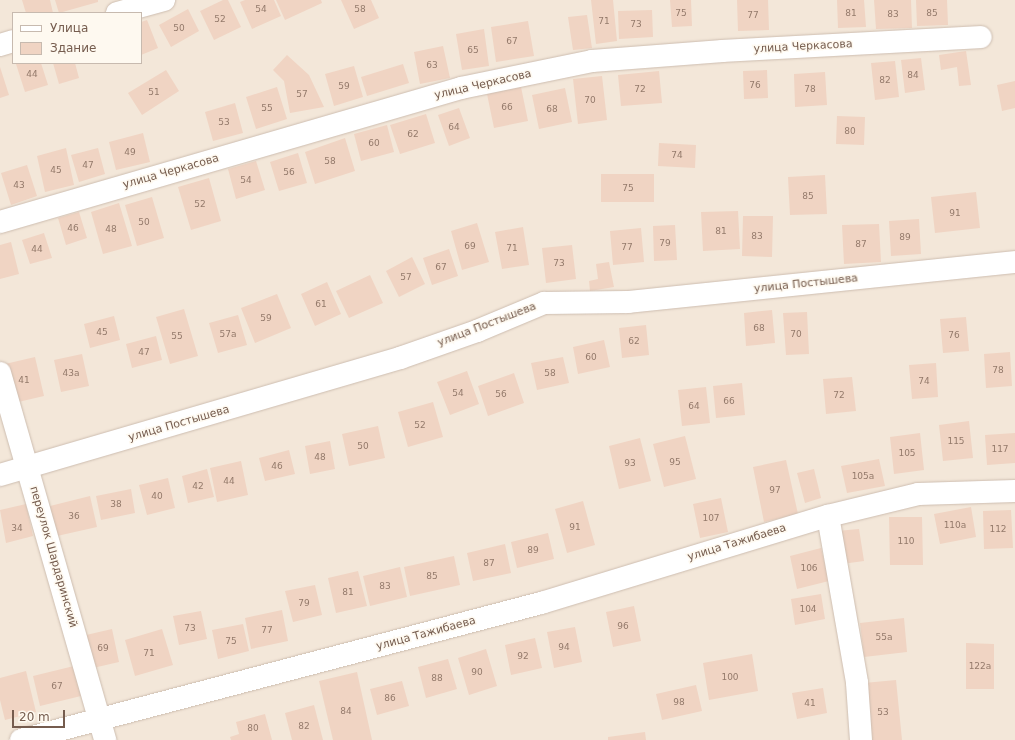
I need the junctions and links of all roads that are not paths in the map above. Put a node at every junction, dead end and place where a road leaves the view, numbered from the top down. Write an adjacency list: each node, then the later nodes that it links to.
1 (164, 0): 2 (street)
2 (121, 12)
3 (981, 37): 6 (street, улица Черкасова)
4 (12, 41): 5 (street)
5 (0, 45)
6 (0, 222)
7 (1015, 262): 9 (street, улица Постышева)
8 (0, 373): 9 (street, переулок Шардаринский)
9 (28, 468): 10 (street, улица Постышева); 13 (street, переулок Шардаринский)
10 (0, 475)
11 (1015, 491): 12 (street, улица Тажибаева)
12 (828, 516): 13 (street, улица Тажибаева); 15 (street)
13 (102, 730): 14 (street, улица Тажибаева)
14 (21, 740)
15 (861, 740)

